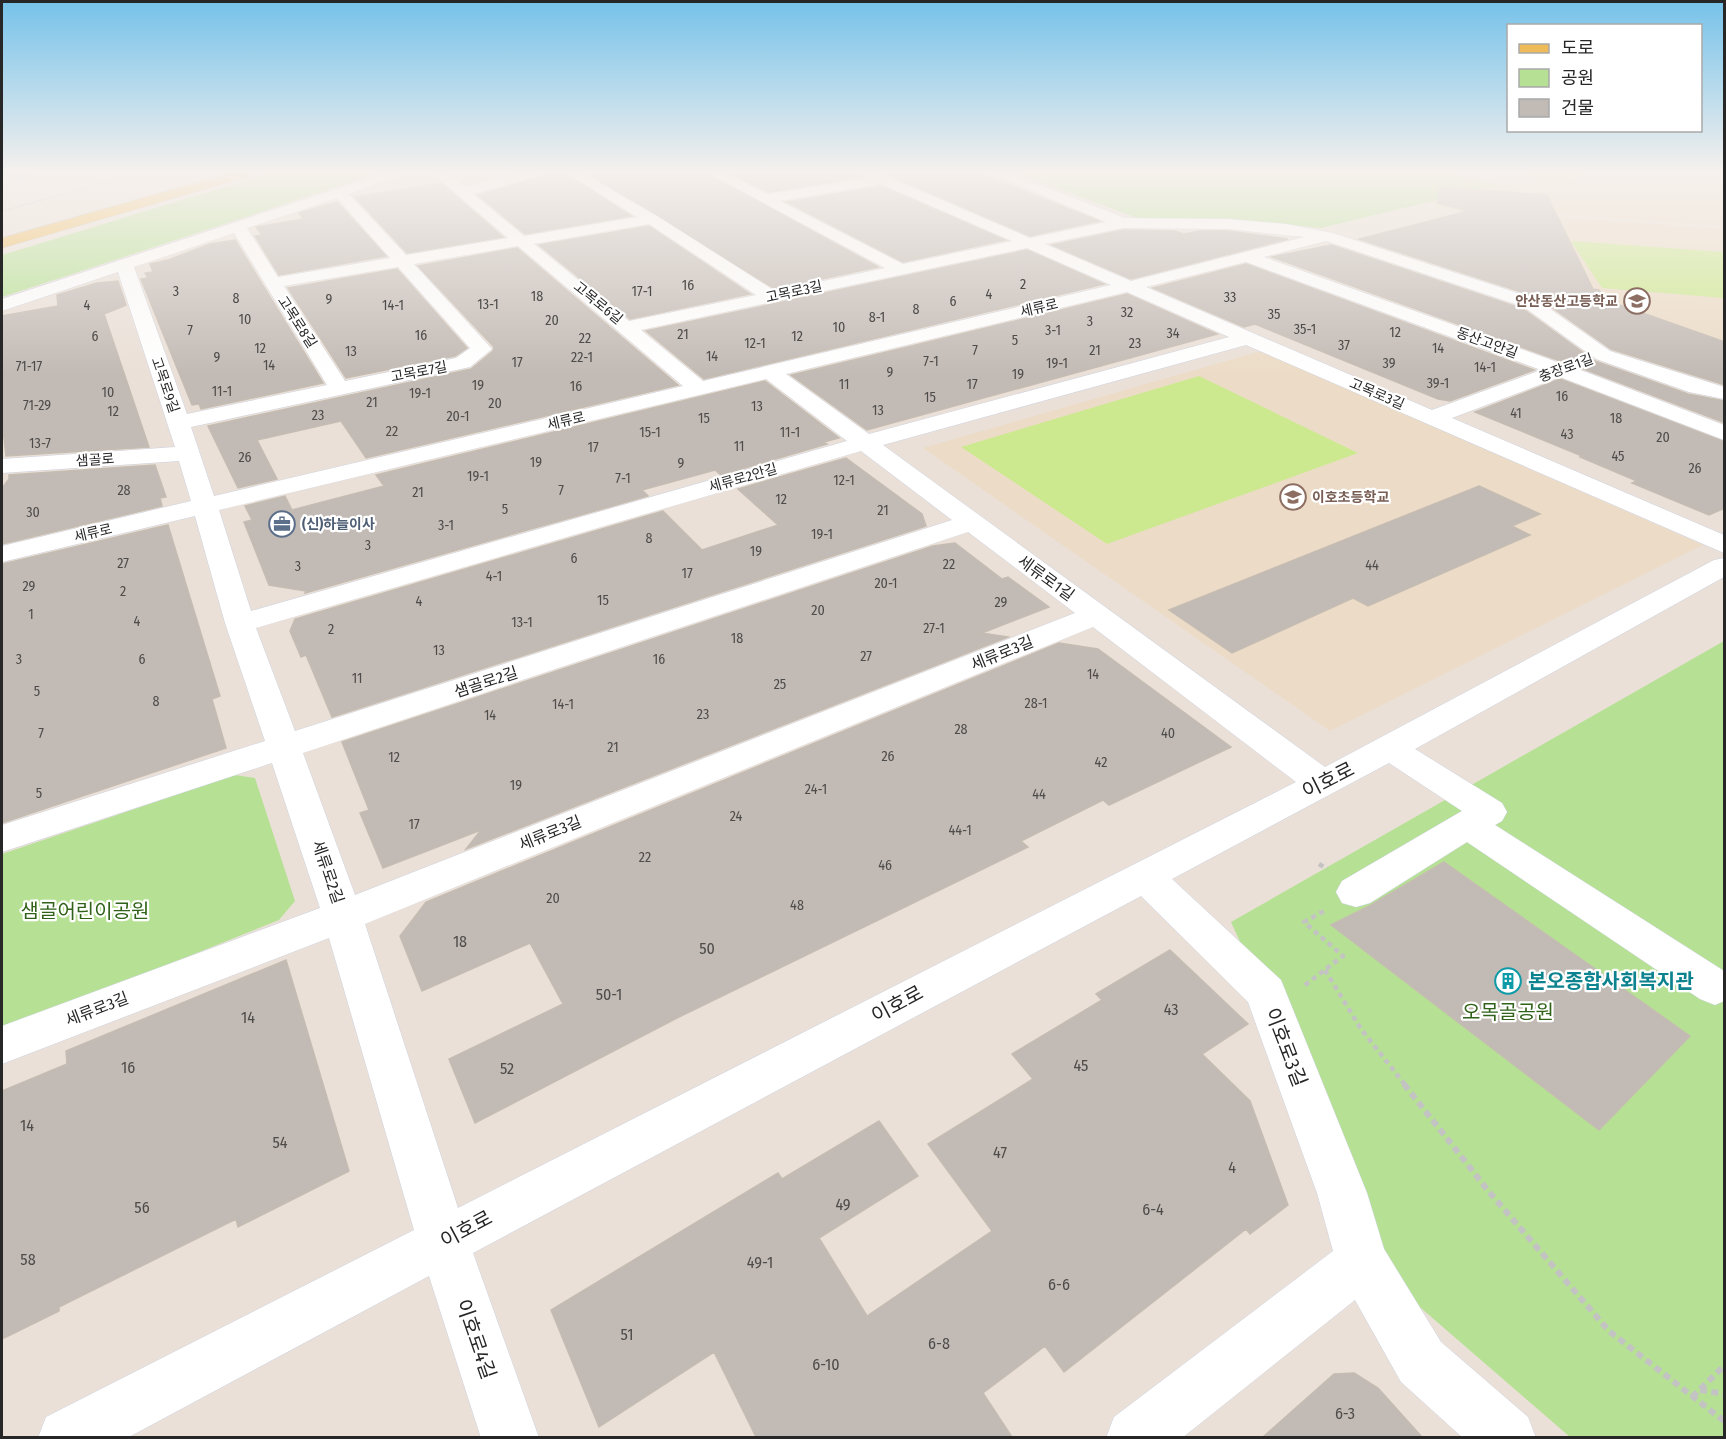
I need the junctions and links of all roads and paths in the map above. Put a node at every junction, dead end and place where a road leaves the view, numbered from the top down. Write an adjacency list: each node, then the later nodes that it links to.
1 (192, 240): 15 (street)
2 (246, 240): 17 (street, 고목로8길)
3 (383, 240): 14 (street, 고목로7길)
4 (524, 240): 11 (street)
5 (684, 240): 19 (street)
6 (845, 240): 16 (street)
7 (1026, 240): 12 (street, 고목로3길)
8 (1039, 240): 12 (street)
9 (1311, 240): 13 (street)
10 (1341, 240): 23 (street, 충장로1길)
11 (519, 241): 14 (street); 21 (street, 고목로6길)
12 (1030, 242): 16 (street, 고목로3길); 18 (street, 고목로3길)
13 (1248, 256): 18 (street); 24 (street, 동산고안길)
14 (402, 261): 17 (street); 26 (street, 고목로7길)
15 (124, 263): 20 (street); 30 (street, 고목로9길)
16 (900, 269): 19 (street, 고목로3길)
17 (271, 283): 26 (street, 고목로8길)
18 (1131, 286): 22 (street, 고목로3길); 25 (street, 세류로)
19 (771, 297): 21 (street, 고목로3길)
20 (2, 305)
21 (628, 327): 27 (street, 고목로6길)
22 (1248, 338): 29 (street, 고목로3길); 32 (street, 세류로2안길)
23 (1603, 355): 24 (street, 충장로1길); 28 (street)
24 (1561, 370): 29 (street, 충장로1길); 31 (street, 동산고안길)
25 (770, 372): 27 (street, 세류로); 32 (street, 세류로1길)
26 (339, 388): 30 (street, 고목로7길)
27 (700, 389): 35 (street, 세류로)
28 (1725, 393)
29 (1432, 418): 37 (street, 고목로3길)
30 (178, 423): 33 (street, 고목로9길)
31 (1725, 432)
32 (864, 443): 36 (street, 세류로1길); 41 (street, 세류로2안길)
33 (189, 453): 34 (street, 샘골로); 35 (street, 고목로9길)
34 (2, 466)
35 (206, 506): 38 (street, 세류로); 41 (street, 세류로2길)
36 (970, 523): 40 (street, 세류로1길); 42 (street, 샘골로2길)
37 (1725, 545)
38 (2, 554)
39 (1725, 566): 43 (street, 이호로)
40 (1096, 615): 44 (street, 세류로1길); 49 (street, 세류로3길)
41 (240, 623): 42 (street, 세류로2길)
42 (284, 748): 46 (street, 샘골로2길); 49 (street, 세류로2길)
43 (1390, 748): 44 (street, 이호로); 45 (street)
44 (1322, 783): 47 (street, 이호로)
45 (1468, 825): 48 (street); 51 (street)
46 (2, 839)
47 (1144, 875): 54 (street, 이호로); 55 (street, 이호로3길)
48 (1356, 892): 50 (path)
49 (343, 916): 53 (street, 세류로3길); 54 (street, 세류로2길)
50 (1324, 970): 52 (path); 59 (path)
51 (1715, 987)
52 (1298, 991)
53 (2, 1045)
54 (443, 1241): 61 (street, 이호로); 62 (street, 이호로4길)
55 (1362, 1261): 63 (street); 64 (street, 이호로3길)
56 (1725, 1366): 57 (path)
57 (1700, 1390): 58 (path); 59 (path)
58 (1725, 1394)
59 (1692, 1396): 60 (path)
60 (1725, 1421)
61 (67, 1437)
62 (510, 1437)
63 (1135, 1437)
64 (1507, 1437)

